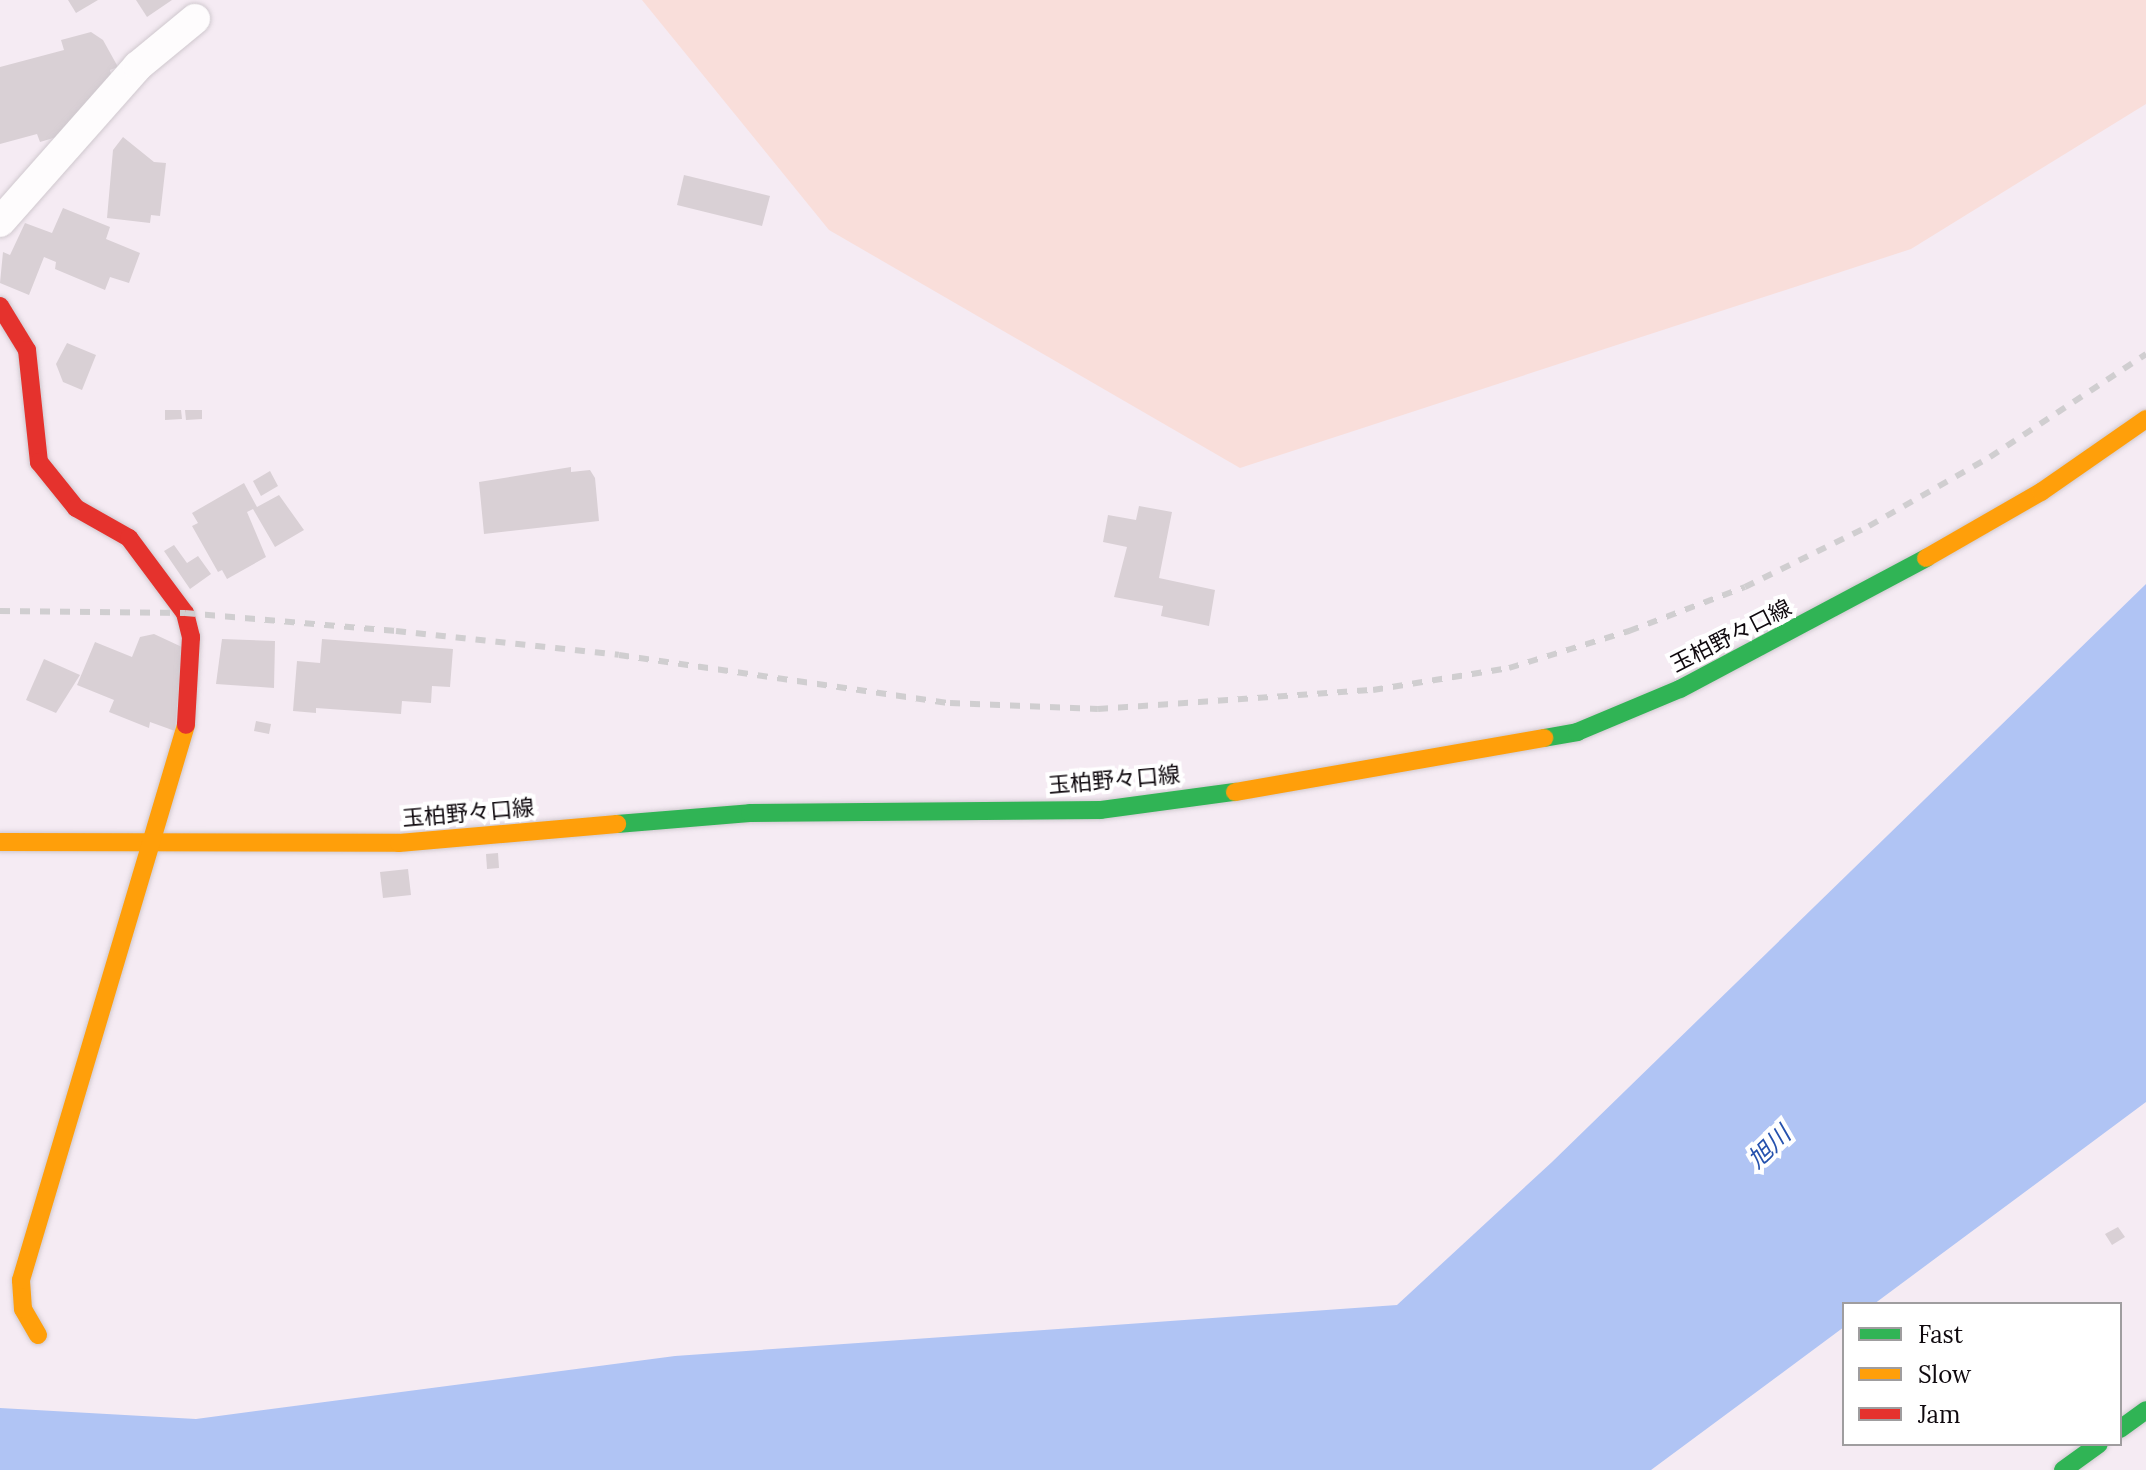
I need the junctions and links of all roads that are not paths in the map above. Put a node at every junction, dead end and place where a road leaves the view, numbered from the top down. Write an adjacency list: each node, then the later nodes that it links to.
1 (195, 19): 2 (street)
2 (0, 222)
3 (0, 306): 6 (main road)
4 (2146, 419): 6 (main road, 玉柏野々口線)
5 (0, 842): 6 (main road, 玉柏野々口線)
6 (152, 842): 7 (main road)
7 (38, 1335)
8 (2146, 1410): 9 (main road)
9 (2122, 1428)
10 (2096, 1446): 11 (main road)
11 (2063, 1470)

